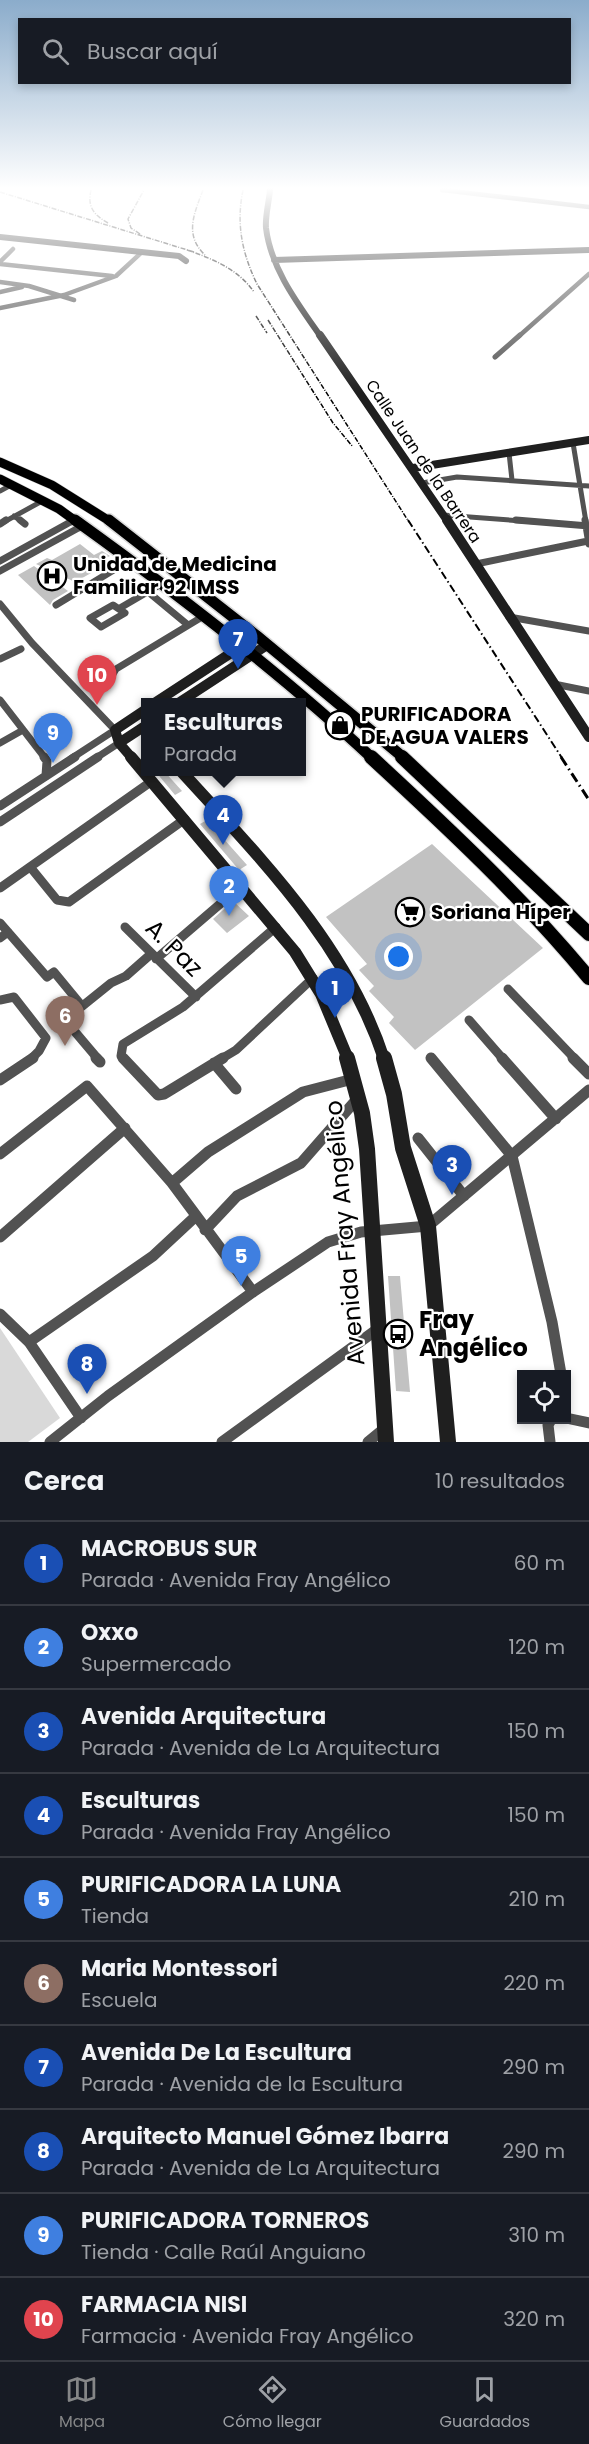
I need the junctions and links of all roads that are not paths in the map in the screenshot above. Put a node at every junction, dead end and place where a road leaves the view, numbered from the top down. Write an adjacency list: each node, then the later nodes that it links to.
1 (137, 257): 9 (street)
2 (152, 257): 3 (street)
3 (181, 257)
4 (274, 257): 7 (street, Calle Juan de la Barrera)
5 (481, 257): 7 (street)
6 (0, 263): 9 (street)
7 (275, 263): 21 (street, Calle Juan de la Barrera)
8 (589, 274): 16 (street)
9 (116, 276): 13 (street)
10 (0, 282): 11 (street)
11 (29, 286): 12 (street); 13 (street)
12 (0, 292)
13 (64, 295): 14 (street); 15 (street)
14 (74, 300)
15 (0, 308)
16 (495, 357)
17 (589, 440): 18 (street)
18 (573, 443): 19 (street); 26 (street)
19 (509, 453): 21 (street); 23 (street)
20 (0, 462): 50 (main road)
21 (413, 468): 24 (street, Calle Juan de la Barrera)
22 (0, 479): 25 (main road)
23 (512, 480): 24 (street); 26 (street)
24 (422, 483): 30 (street, Calle Juan de la Barrera)
25 (11, 485): 28 (street); 29 (main road)
26 (579, 485): 27 (street); 35 (street)
27 (589, 486)
28 (0, 490)
29 (44, 500): 31 (street); 32 (main road)
30 (443, 515): 35 (street); 39 (street, Calle Juan de la Barrera)
31 (14, 516): 33 (street); 34 (street)
32 (78, 523): 37 (main road); 38 (street); 40 (street)
33 (0, 524)
34 (25, 524)
35 (587, 525): 36 (street)
36 (589, 543): 39 (street)
37 (129, 560): 41 (main road); 44 (street)
38 (0, 561)
39 (476, 564): 47 (street, Calle Juan de la Barrera)
40 (0, 571)
41 (161, 584): 42 (street); 46 (main road)
42 (147, 591): 45 (street); 48 (street)
43 (0, 604): 62 (street, Avenida Fray Angélico)
44 (56, 605)
45 (120, 608): 45 (street)
46 (202, 617): 48 (street); 52 (main road)
47 (509, 617): 49 (street); 55 (street, Calle Juan de la Barrera)
48 (188, 625): 54 (street)
49 (589, 631)
50 (262, 640): 52 (street); 72 (main road)
51 (21, 649): 53 (street)
52 (245, 651): 57 (street); 58 (street); 74 (main road)
53 (0, 659)
54 (109, 681)
55 (554, 684): 56 (street); 63 (street, Calle Juan de la Barrera)
56 (589, 691)
57 (163, 698)
58 (185, 698)
59 (0, 700): 61 (street)
60 (141, 720): 62 (street)
61 (23, 730): 64 (street); 65 (street)
62 (117, 736): 66 (street); 67 (street, Avenida Fray Angélico); 76 (street)
63 (589, 737)
64 (0, 743)
65 (47, 761): 66 (street); 68 (street)
66 (64, 764): 68 (street)
67 (141, 767)
68 (46, 776): 73 (street)
69 (148, 776): 71 (street, Avenida Fray Angélico)
70 (186, 776): 110 (street)
71 (152, 781): 75 (street, Avenida Fray Angélico); 77 (street)
72 (452, 802): 74 (main road); 83 (main road)
73 (0, 806)
74 (434, 814): 86 (main road)
75 (185, 819): 77 (street); 78 (street, Avenida Fray Angélico)
76 (0, 822)
77 (31, 868): 79 (street)
78 (241, 886): 82 (street, Avenida Fray Angélico); 85 (street)
79 (0, 888)
80 (0, 923): 84 (street)
81 (125, 927): 85 (street, A. Paz)
82 (276, 927): 87 (street, Avenida Fray Angélico); 89 (street)
83 (589, 934)
84 (4, 935): 91 (street)
85 (154, 956): 89 (street, A. Paz); 91 (street)
86 (587, 971)
87 (313, 978): 95 (street); 97 (street, Avenida Fray Angélico)
88 (508, 989): 96 (street)
89 (196, 997): 95 (street)
90 (0, 1000): 98 (street)
91 (82, 1006): 94 (street)
92 (469, 1020): 102 (street)
93 (431, 1058): 106 (street)
94 (100, 1062)
95 (214, 1063): 99 (street)
96 (589, 1074)
97 (354, 1079): 101 (street, Avenida Fray Angélico); 107 (street)
98 (0, 1080)
99 (236, 1089)
100 (589, 1090): 102 (street)
101 (357, 1099): 111 (street); 112 (street, Avenida Fray Angélico)
102 (556, 1119): 106 (street)
103 (125, 1128): 105 (street); 107 (street); 113 (street)
104 (418, 1138): 108 (street)
105 (0, 1155)
106 (512, 1156): 108 (street); 118 (street)
107 (172, 1183): 109 (street)
108 (464, 1196): 110 (street)
109 (196, 1216): 111 (street); 117 (street)
110 (428, 1226): 112 (street); 127 (street)
111 (205, 1230): 114 (street)
112 (372, 1231): 114 (street); 116 (street, Avenida Fray Angélico)
113 (0, 1237)
114 (253, 1293): 120 (street)
115 (0, 1314): 117 (street)
116 (380, 1327): 123 (street, Avenida Fray Angélico); 125 (street)
117 (29, 1342): 120 (street)
118 (560, 1370)
119 (571, 1416): 121 (street)
120 (81, 1418): 124 (street)
121 (589, 1423)
122 (548, 1424): 128 (street)
123 (385, 1435): 126 (street)
124 (50, 1442)
125 (222, 1442)
126 (368, 1442)
127 (448, 1442)
128 (550, 1442)

